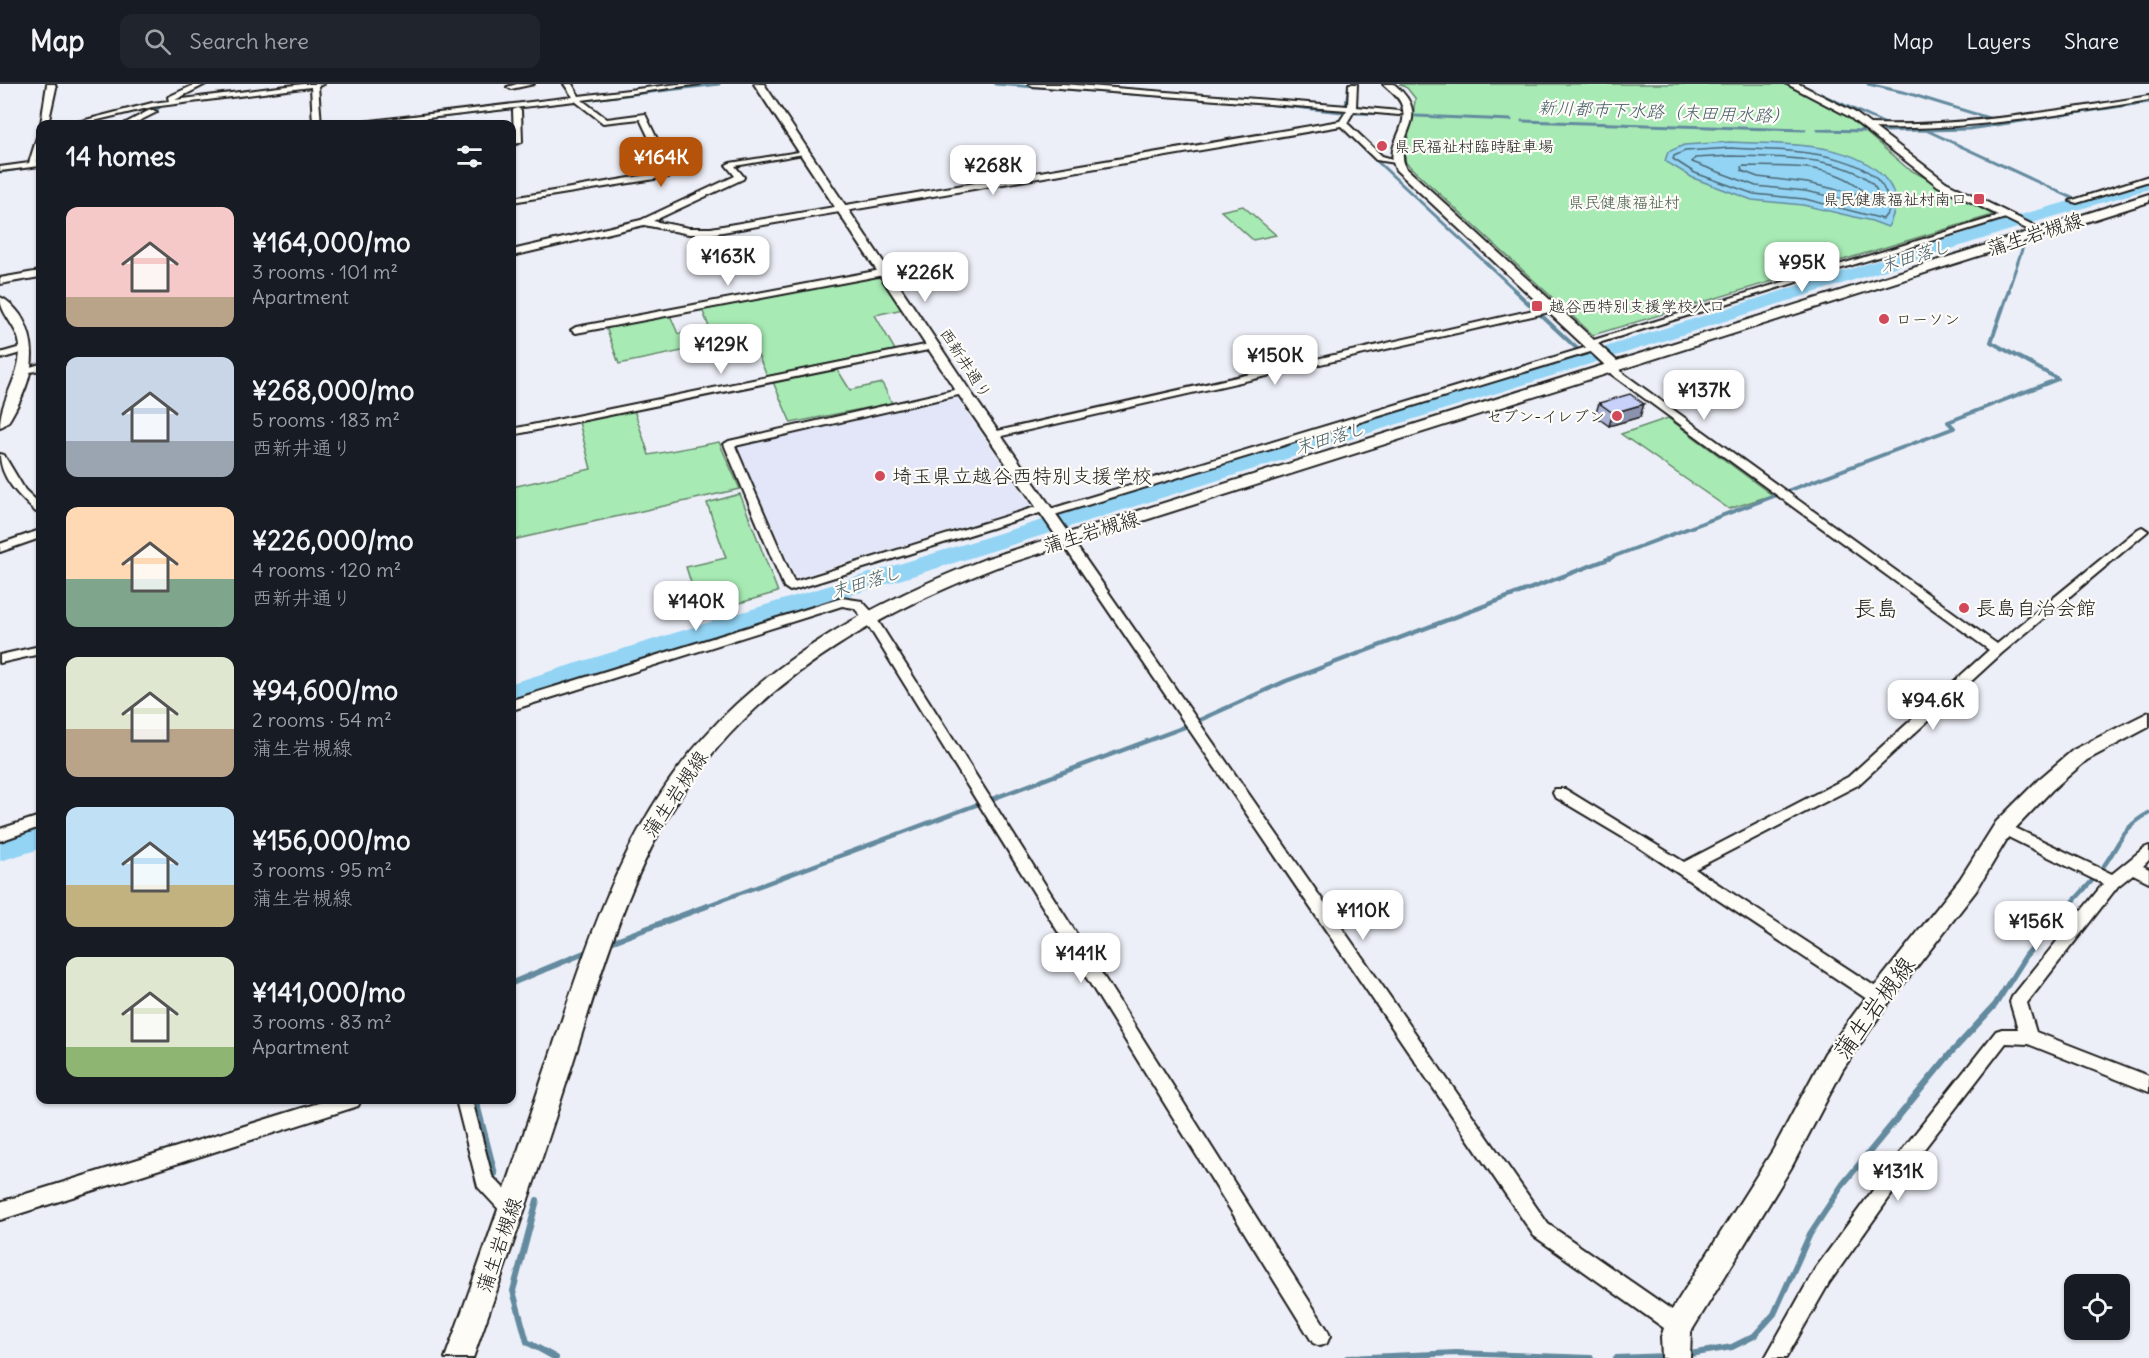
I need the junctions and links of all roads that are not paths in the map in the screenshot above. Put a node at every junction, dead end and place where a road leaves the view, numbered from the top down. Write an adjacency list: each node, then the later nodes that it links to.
1 (202, 84): 18 (street)
2 (314, 84): 3 (street); 17 (street); 25 (street)
3 (320, 84)
4 (530, 84): 13 (street)
5 (568, 84): 15 (street)
6 (696, 84): 15 (street)
7 (759, 84): 30 (street, 西新井通り)
8 (1033, 84): 20 (street)
9 (1353, 84): 20 (street)
10 (1388, 84): 21 (street)
11 (1792, 84): 28 (street)
12 (55, 85): 22 (street)
13 (520, 85): 14 (street)
14 (511, 87)
15 (577, 98): 26 (street); 36 (street)
16 (2149, 98): 28 (street)
17 (171, 103): 18 (street); 24 (street)
18 (161, 104): 23 (street)
19 (517, 110): 29 (street)
20 (1351, 112): 21 (street); 27 (street)
21 (1403, 116): 31 (street)
22 (45, 120)
23 (91, 120)
24 (136, 120)
25 (317, 120)
26 (395, 120)
27 (1343, 123): 31 (street); 38 (street)
28 (1868, 126): 39 (street)
29 (516, 142)
30 (805, 153): 38 (street, 西新井通り); 40 (street)
31 (1396, 161): 47 (street)
32 (36, 165): 33 (street)
33 (0, 169)
34 (2149, 178): 37 (street)
35 (2149, 198): 41 (main road, 蒲生岩槻線)
36 (516, 199)
37 (2074, 201)
38 (843, 208): 40 (street); 43 (street, 西新井通り)
39 (2008, 216): 41 (street); 49 (street)
40 (644, 222): 42 (street)
41 (2042, 232): 53 (main road, 蒲生岩槻線)
42 (516, 252)
43 (886, 272): 48 (street); 50 (street, 西新井通り)
44 (36, 275): 45 (street)
45 (0, 281)
46 (0, 301): 51 (street)
47 (1551, 309): 49 (street); 59 (street)
48 (576, 330)
49 (1591, 345): 53 (street); 62 (street)
50 (935, 346): 56 (street, 西新井通り); 58 (street)
51 (28, 348): 52 (street); 55 (street)
52 (0, 356)
53 (1614, 366): 65 (main road, 蒲生岩槻線); 68 (street)
54 (36, 368): 55 (street)
55 (26, 370): 57 (street)
56 (963, 392): 59 (street, 西新井通り); 62 (street)
57 (0, 423)
58 (516, 431)
59 (993, 435): 62 (street, 西新井通り)
60 (0, 457): 61 (street)
61 (36, 506)
62 (1045, 511): 65 (street, 西新井通り)
63 (2142, 531): 68 (street)
64 (36, 535): 66 (street)
65 (1066, 540): 67 (main road, 蒲生岩槻線); 89 (street)
66 (0, 548)
67 (869, 615): 71 (street); 87 (main road, 蒲生岩槻線); 90 (street)
68 (1997, 650): 79 (street)
69 (36, 651): 70 (street)
70 (0, 659)
71 (516, 704)
72 (2149, 719): 75 (main road, 蒲生岩槻線)
73 (1560, 793): 79 (street)
74 (36, 823): 76 (street)
75 (2002, 828): 81 (street); 82 (main road, 蒲生岩槻線)
76 (0, 835)
77 (2149, 852): 78 (street)
78 (2132, 867): 80 (street); 81 (street)
79 (1683, 869): 82 (street)
80 (2149, 876)
81 (2113, 882): 83 (street)
82 (1879, 998): 89 (main road, 蒲生岩槻線)
83 (2029, 1037): 84 (street); 93 (street)
84 (2149, 1084)
85 (339, 1104): 88 (street)
86 (465, 1104): 87 (street)
87 (511, 1209): 91 (main road, 蒲生岩槻線)
88 (0, 1211)
89 (1677, 1326): 92 (main road)
90 (1320, 1336)
91 (459, 1358)
92 (1676, 1358)
93 (1775, 1358)

